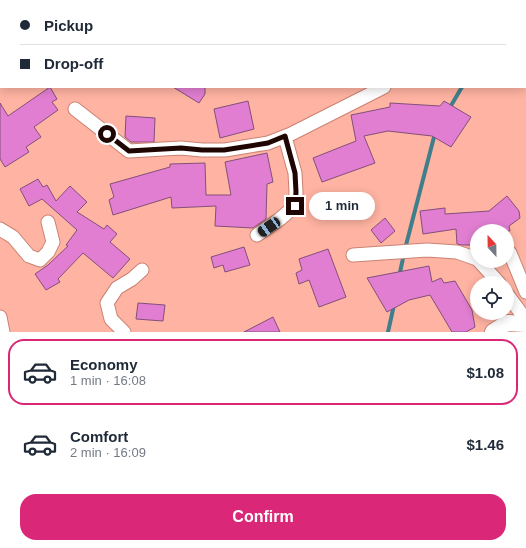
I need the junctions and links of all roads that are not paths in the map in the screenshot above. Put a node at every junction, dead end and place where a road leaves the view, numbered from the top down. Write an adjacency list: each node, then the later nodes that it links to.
1 (382, 88): 3 (street)
2 (75, 110): 3 (street)
3 (285, 136): 6 (street)
4 (48, 222): 5 (street)
5 (0, 228)
6 (257, 235)
7 (353, 255): 8 (street)
8 (470, 257)
9 (514, 263): 13 (street)
10 (485, 268): 12 (street)
11 (142, 270): 19 (street)
12 (493, 276)
13 (526, 292)
14 (514, 304): 16 (street)
15 (0, 317): 18 (street)
16 (526, 320)
17 (526, 324): 20 (street)
18 (3, 332)
19 (124, 332)
20 (493, 332)

